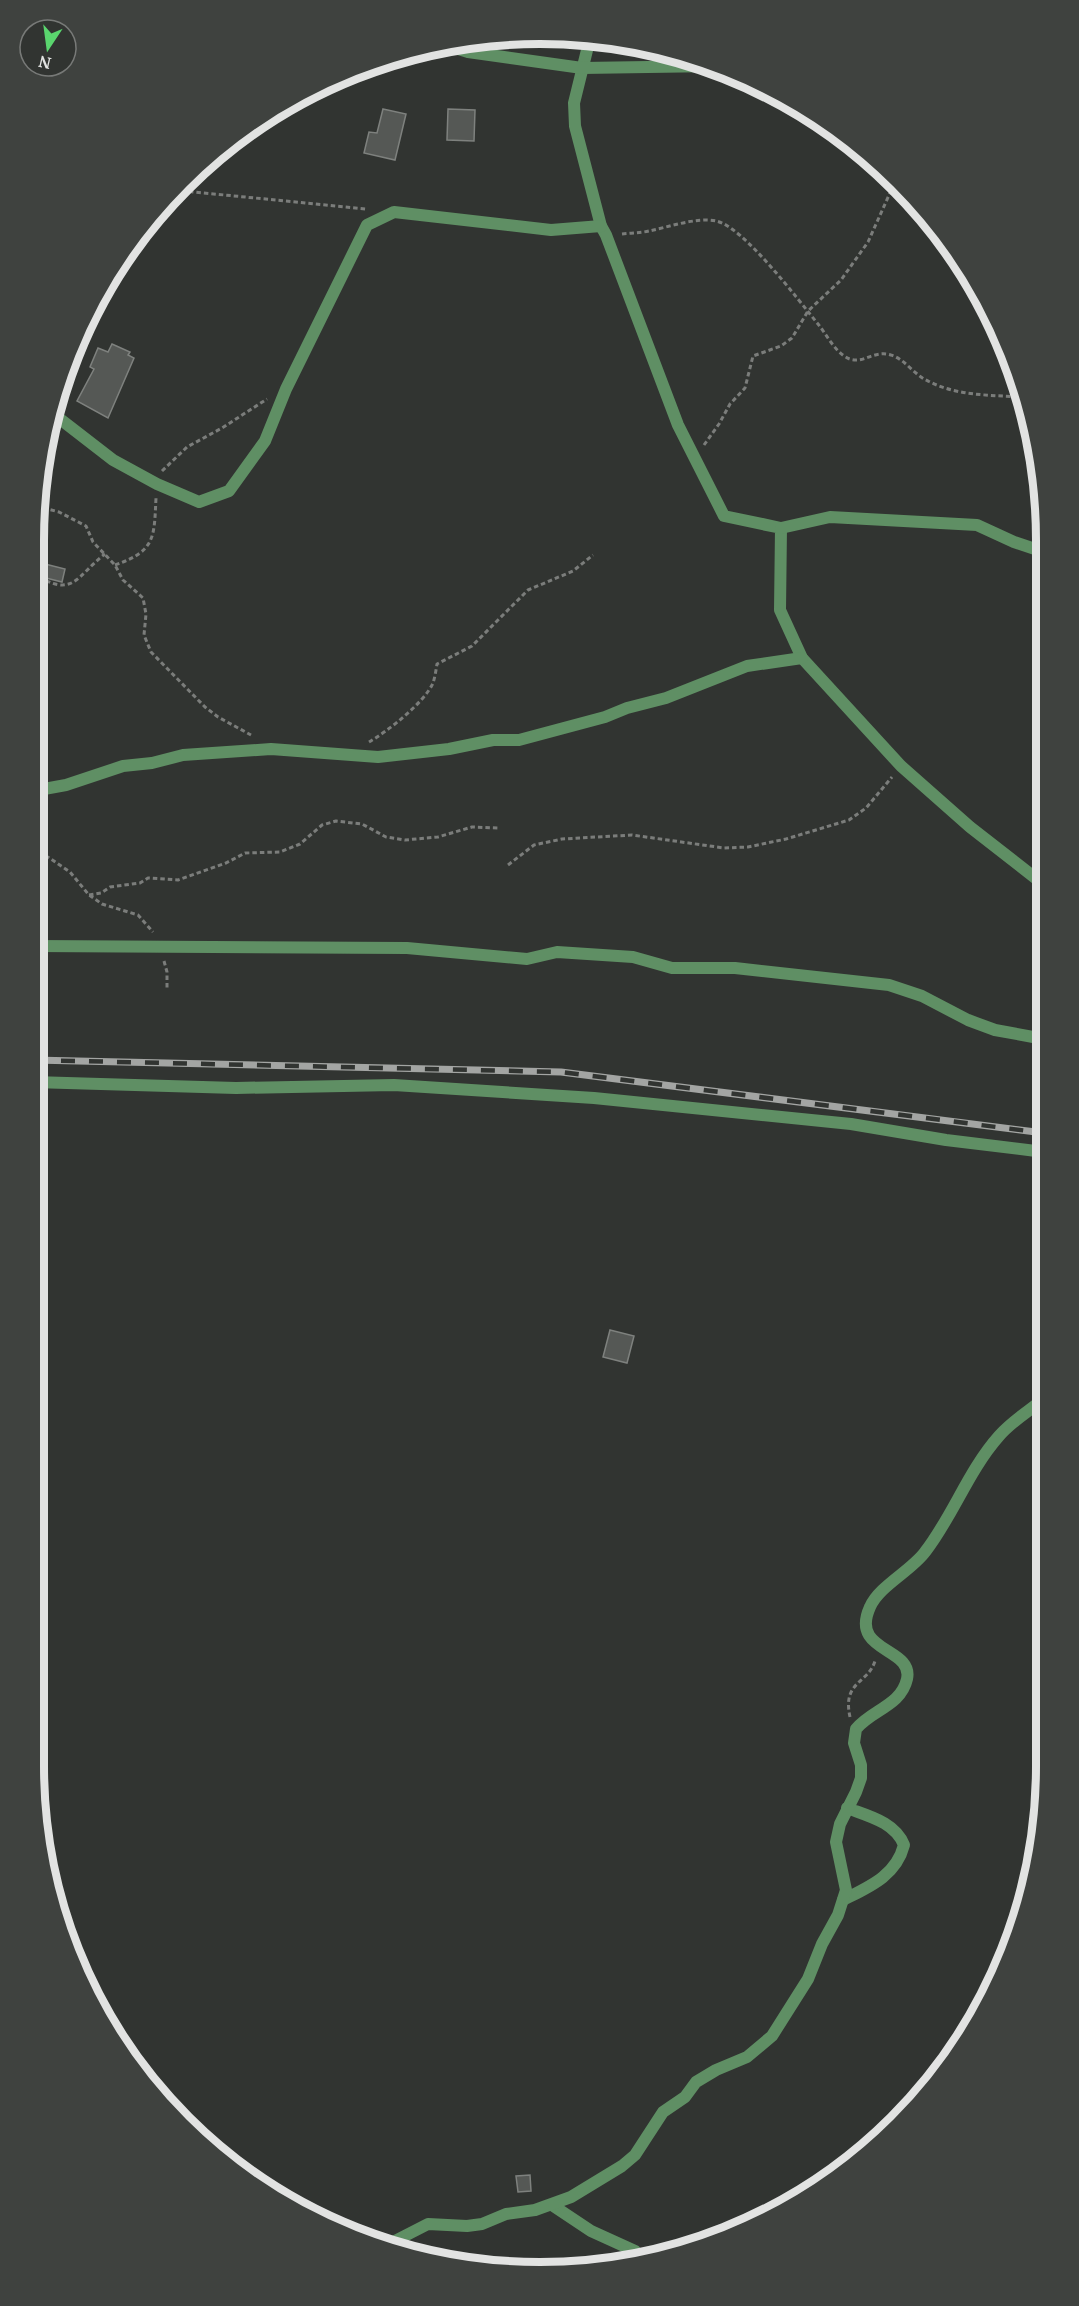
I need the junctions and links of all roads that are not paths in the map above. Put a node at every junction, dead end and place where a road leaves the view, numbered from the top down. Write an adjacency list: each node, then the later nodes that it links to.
1 (588, 46): 4 (street)
2 (462, 50): 4 (street)
3 (688, 66): 4 (street)
4 (582, 68): 5 (street)
5 (603, 231): 6 (street); 7 (street)
6 (59, 418)
7 (781, 528): 8 (street); 9 (street)
8 (1036, 549)
9 (802, 658): 10 (street); 11 (street)
10 (44, 789)
11 (1036, 879)
12 (44, 946): 13 (street)
13 (1036, 1038)
14 (44, 1082): 15 (street)
15 (1036, 1151)
16 (1036, 1405): 17 (street)
17 (847, 1809): 18 (street); 18 (street)
18 (843, 1900): 19 (street)
19 (552, 2205): 20 (street); 21 (street)
20 (395, 2241)
21 (637, 2253)

